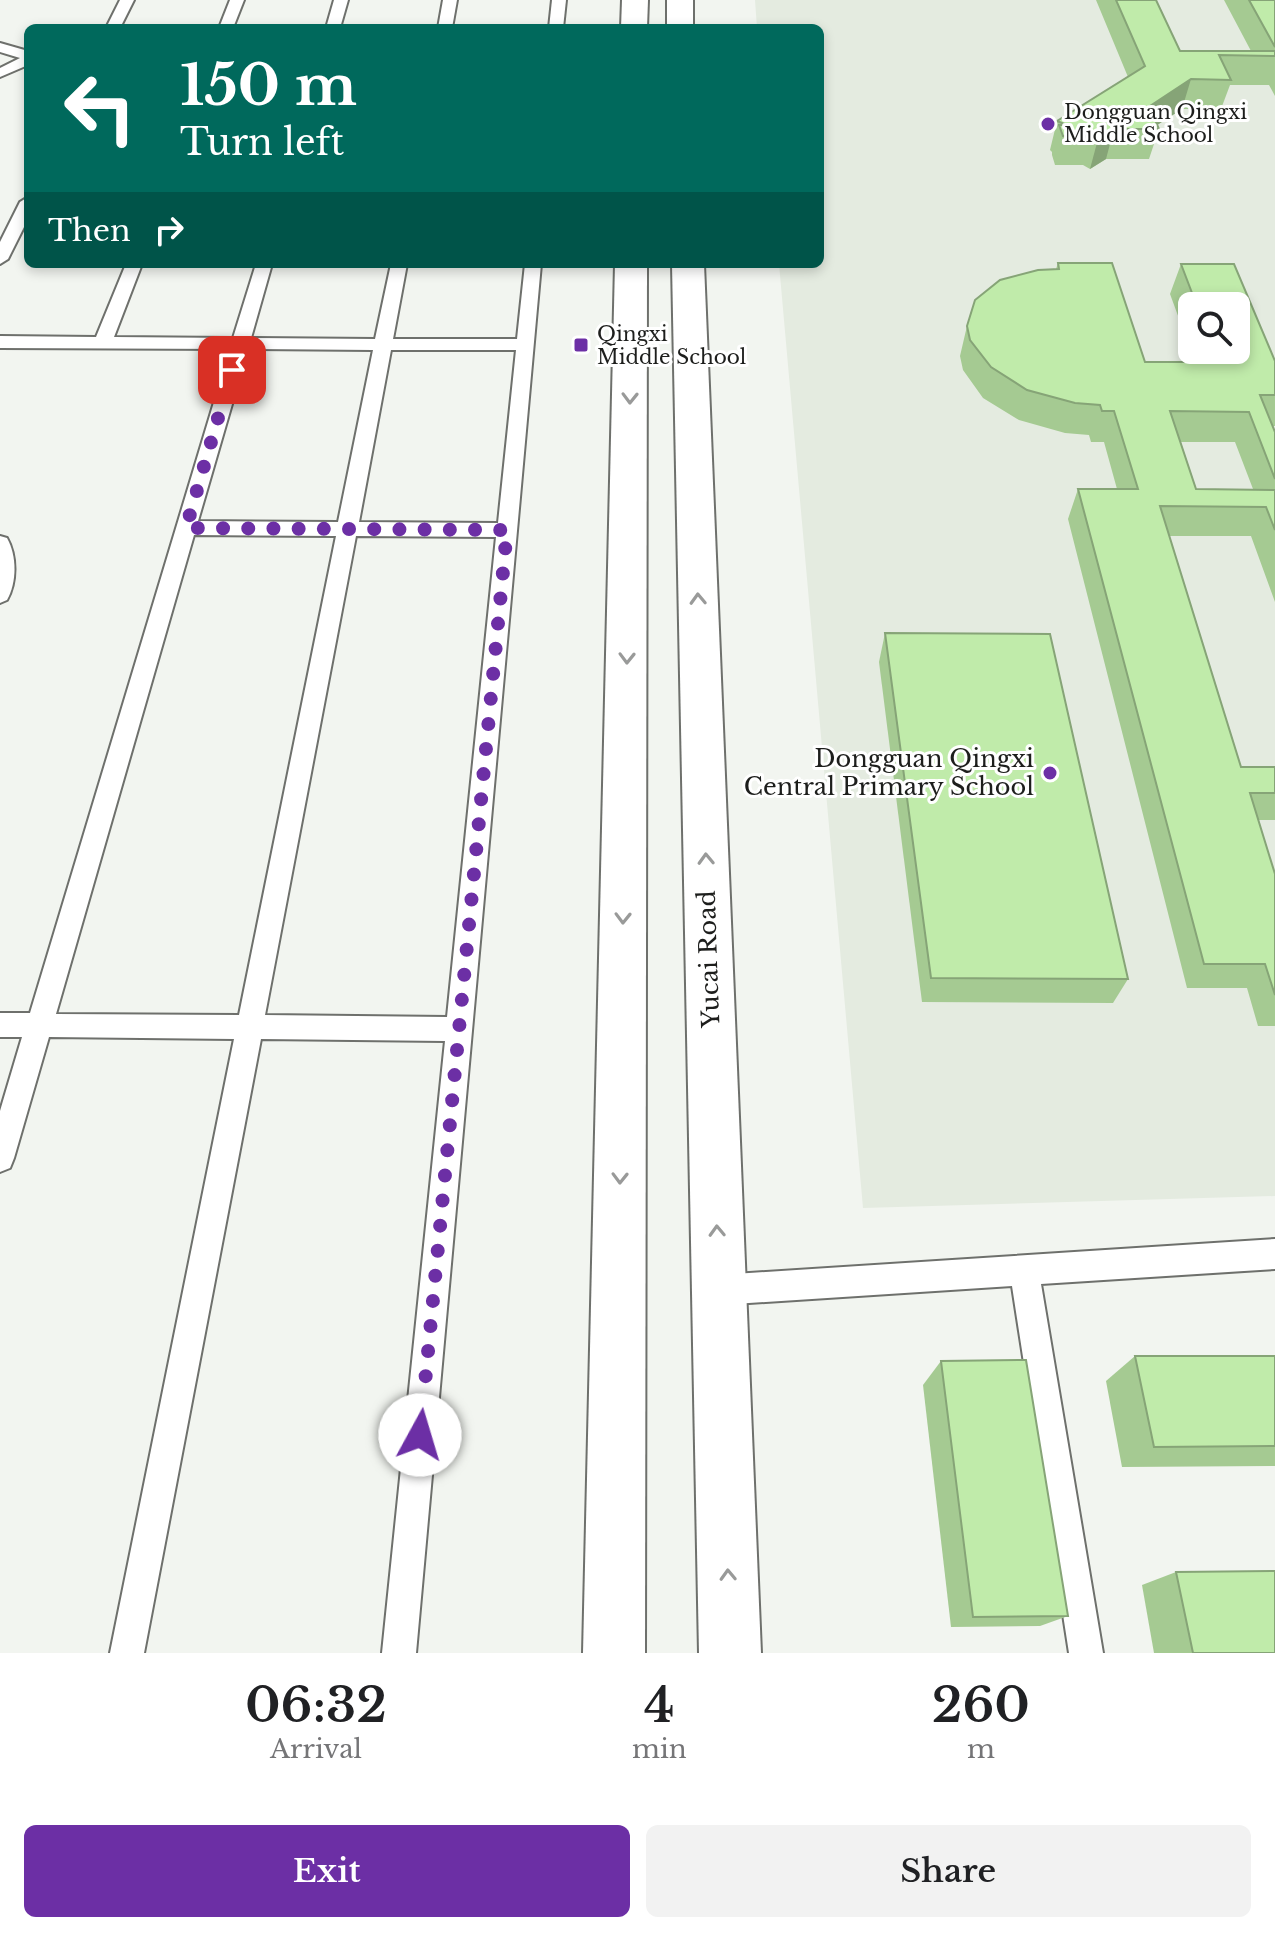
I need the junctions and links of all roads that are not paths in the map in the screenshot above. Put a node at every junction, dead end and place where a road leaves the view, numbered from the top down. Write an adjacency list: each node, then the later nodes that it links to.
1 (127, 0): 8 (lane)
2 (237, 0): 9 (lane)
3 (341, 0): 10 (lane)
4 (450, 0): 11 (lane)
5 (559, 0): 12 (lane)
6 (635, 0): 13 (main road)
7 (680, 0): 14 (main road)
8 (115, 24)
9 (228, 24)
10 (334, 24)
11 (446, 24)
12 (556, 24)
13 (634, 24)
14 (680, 24)
15 (0, 47): 16 (lane)
16 (24, 56)
17 (24, 60): 18 (lane)
18 (0, 73)
19 (24, 210): 20 (lane)
20 (0, 259)
21 (132, 268): 28 (lane)
22 (263, 268): 29 (lane)
23 (398, 268): 30 (lane)
24 (533, 268): 31 (lane)
25 (631, 268): 47 (main road, one-way to 47)
26 (688, 268): 44 (main road, Yucai Road, one-way to 26)
27 (0, 342): 28 (lane)
28 (103, 343): 29 (lane)
29 (240, 344): 30 (lane); 32 (lane)
30 (383, 344): 31 (lane); 33 (lane)
31 (525, 345): 34 (lane)
32 (186, 528): 33 (lane); 38 (lane)
33 (347, 529): 34 (lane); 39 (lane)
34 (507, 530): 40 (lane)
35 (0, 543): 36 (lane)
36 (0, 595)
37 (0, 1025): 38 (lane)
38 (39, 1025): 39 (lane); 41 (lane)
39 (249, 1027): 40 (lane); 45 (lane)
40 (459, 1029): 46 (lane)
41 (0, 1158)
42 (1275, 1254): 43 (lane)
43 (1024, 1270): 44 (lane); 49 (lane)
44 (719, 1290): 48 (main road, Yucai Road, one-way to 44)
45 (127, 1653)
46 (399, 1653)
47 (614, 1653)
48 (730, 1653)
49 (1086, 1653)

